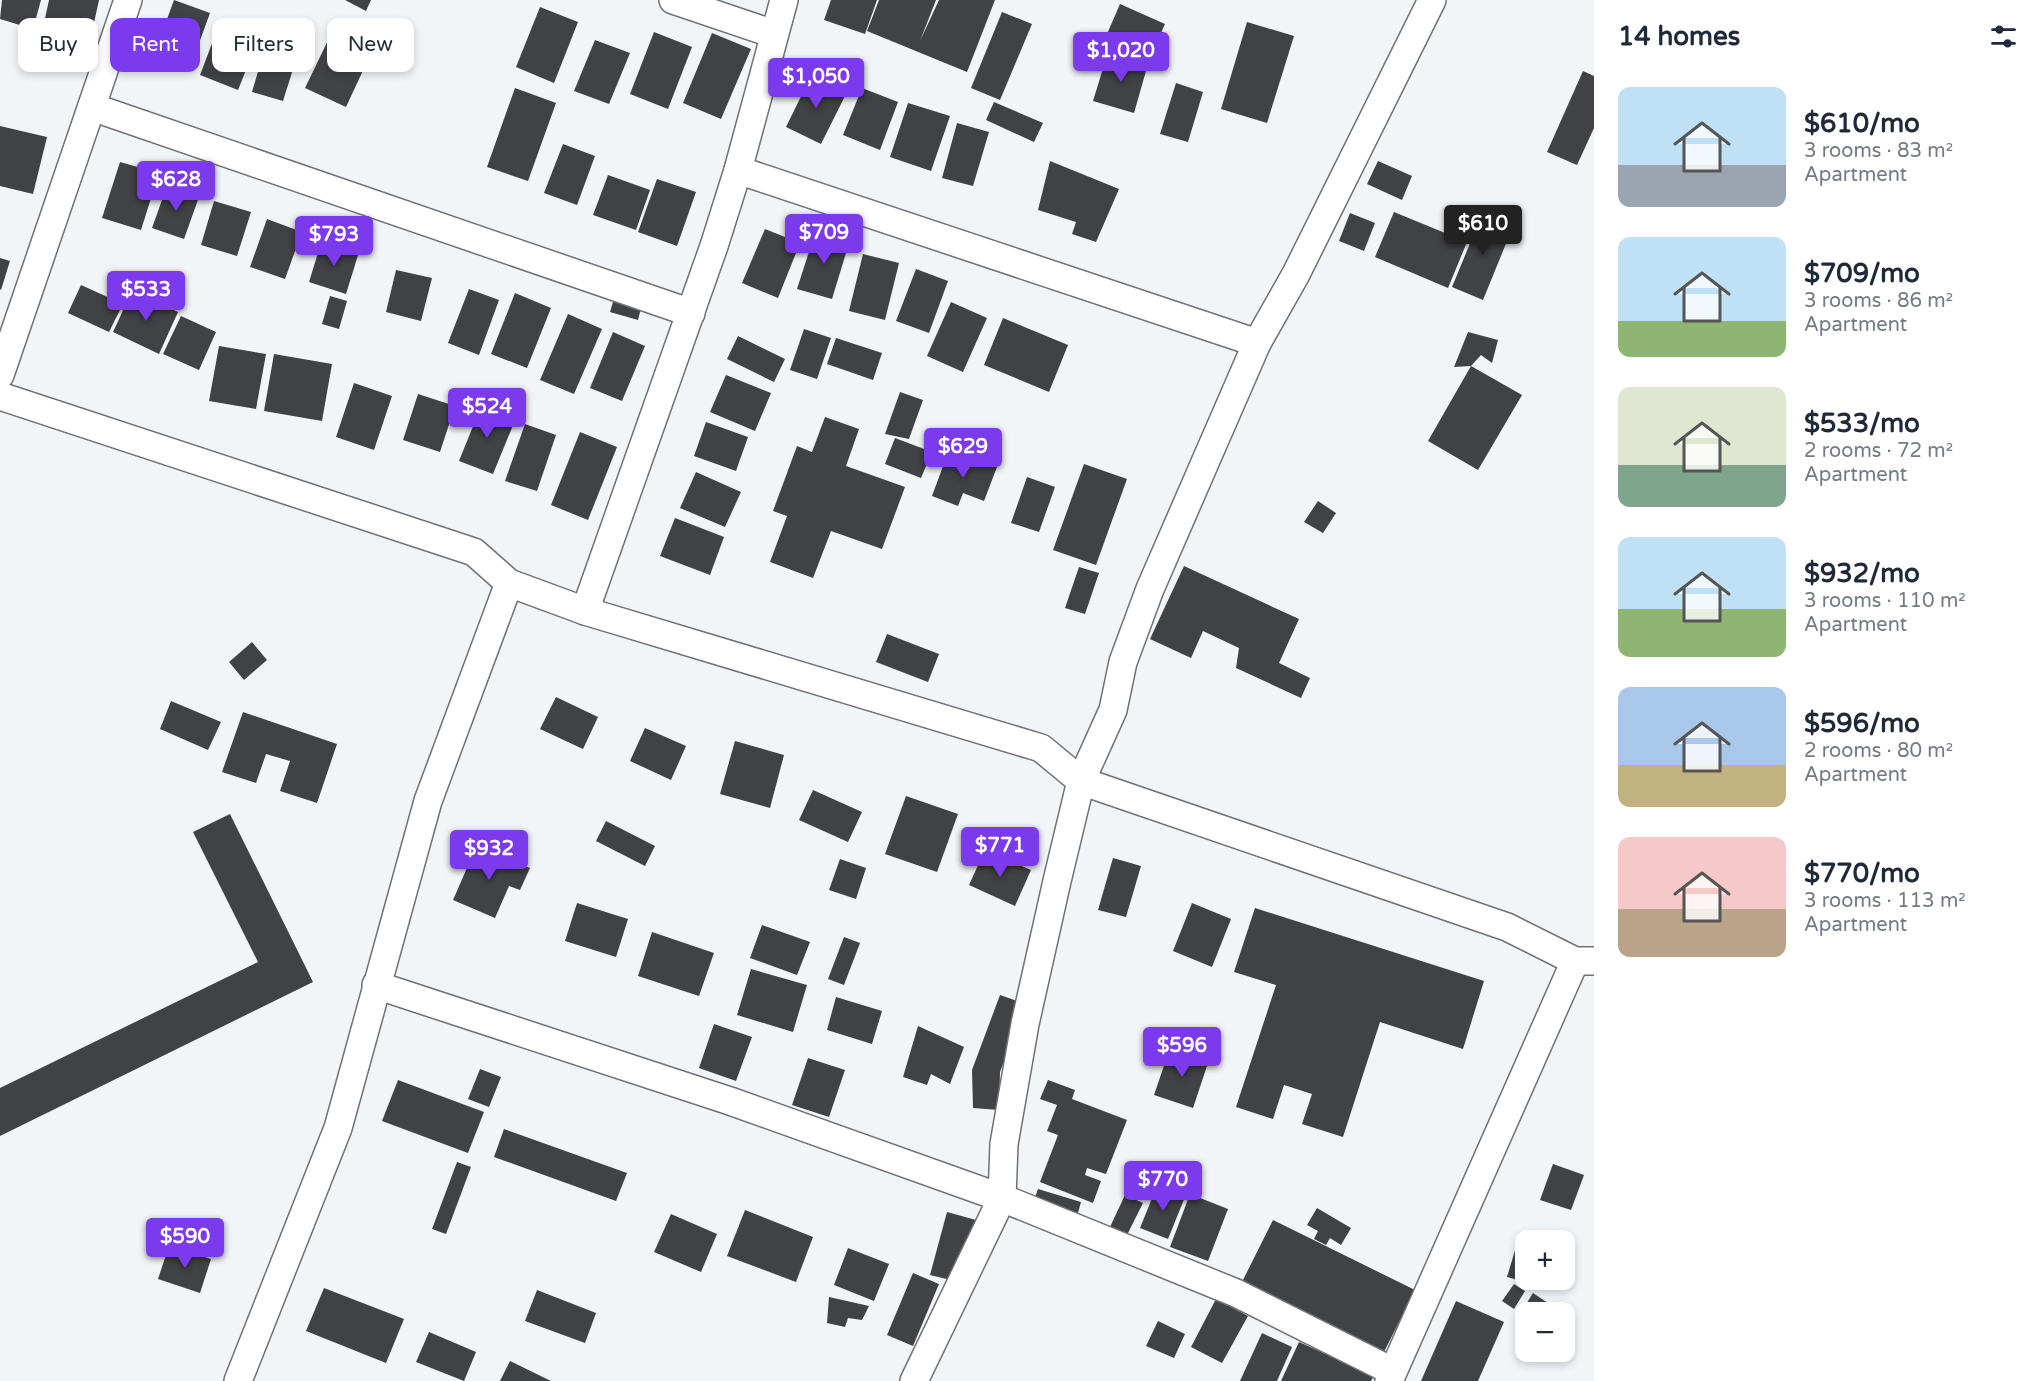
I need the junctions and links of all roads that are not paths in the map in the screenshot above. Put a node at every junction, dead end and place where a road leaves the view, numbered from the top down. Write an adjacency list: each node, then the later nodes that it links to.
1 (128, 0): 6 (street)
2 (673, 0): 5 (street)
3 (784, 0): 5 (street)
4 (1432, 0): 9 (street)
5 (774, 34): 7 (street)
6 (92, 107): 8 (street); 10 (street)
7 (738, 170): 8 (street); 9 (street)
8 (692, 314): 13 (street)
9 (1257, 344): 14 (street)
10 (0, 375)
11 (0, 396): 12 (street)
12 (509, 583): 13 (street); 16 (street)
13 (585, 610): 14 (street)
14 (1081, 780): 15 (street); 17 (street)
15 (1584, 961): 18 (street)
16 (376, 985): 17 (street); 19 (street)
17 (1002, 1198): 18 (street); 20 (street)
18 (1391, 1376)
19 (240, 1380)
20 (914, 1381)

